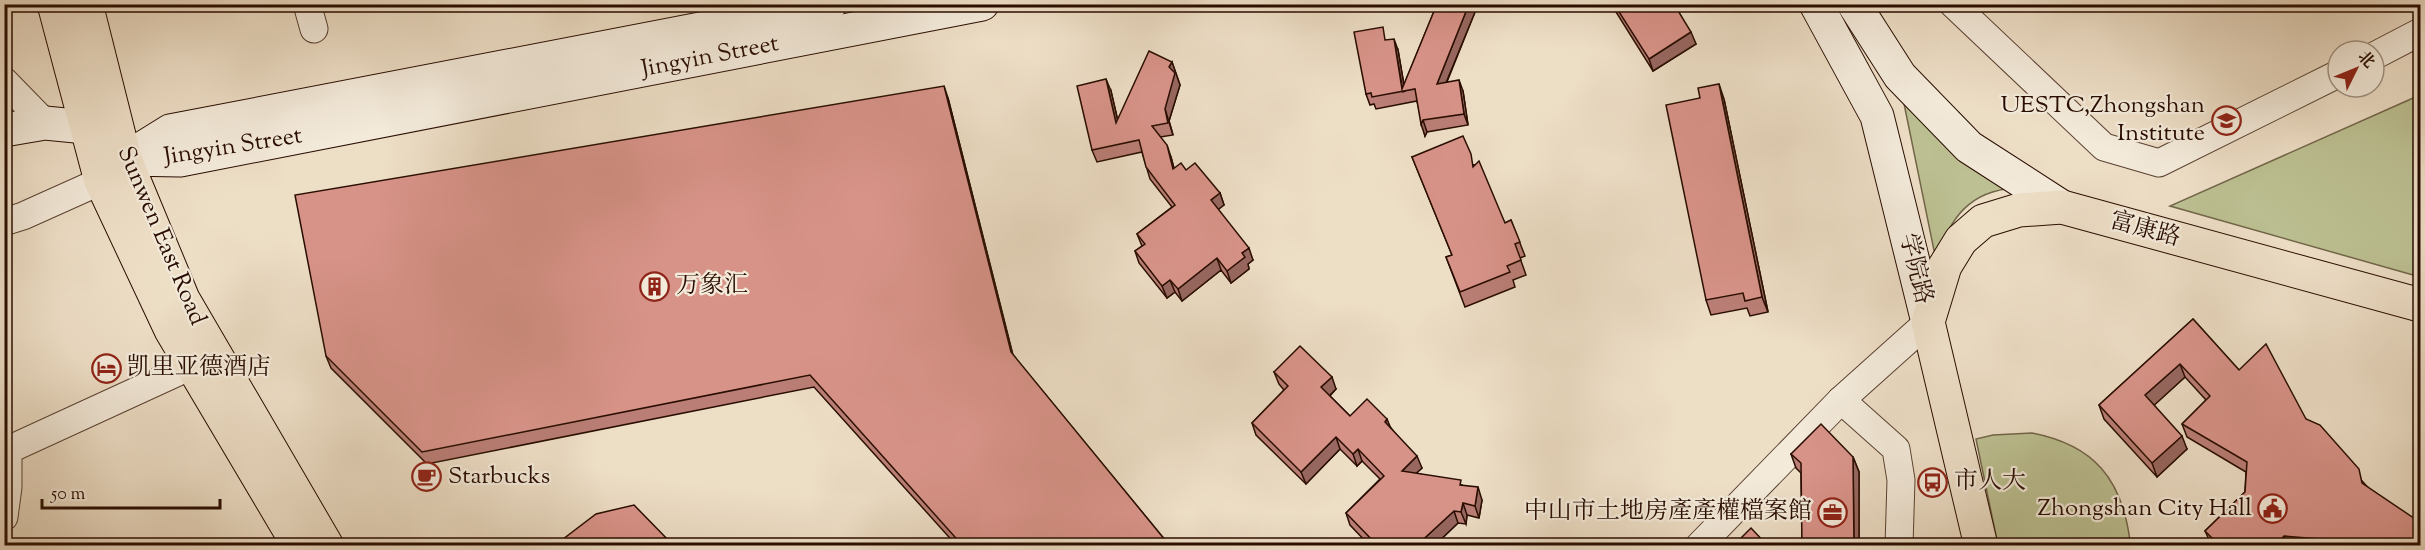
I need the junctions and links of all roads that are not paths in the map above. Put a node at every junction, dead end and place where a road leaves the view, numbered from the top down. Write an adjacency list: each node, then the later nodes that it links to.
1 (54, 4): 15 (main road, Sunwen East Road)
2 (86, 4): 17 (main road, Sunwen East Road)
3 (830, 4): 17 (street, Jingyin Street)
4 (982, 4): 17 (street, Jingyin Street)
5 (1800, 4): 10 (street)
6 (1816, 4): 10 (street, 学院路)
7 (1854, 4): 19 (street)
8 (1953, 4): 12 (street)
9 (2421, 32): 11 (street)
10 (1838, 45): 22 (street, 学院路)
11 (2386, 50)
12 (2326, 80)
13 (4, 81): 14 (street)
14 (45, 123): 15 (street); 16 (street)
15 (86, 127): 17 (street); 18 (main road, Sunwen East Road)
16 (4, 130)
17 (124, 159): 18 (street); 28 (main road, Sunwen East Road)
18 (101, 181): 20 (street); 23 (main road, Sunwen East Road)
19 (2062, 207): 21 (main road, 富康路); 22 (main road, 富康路)
20 (4, 222)
21 (2421, 305)
22 (1928, 322): 24 (street); 31 (main road, 学院路)
23 (191, 366): 25 (street); 27 (main road, Sunwen East Road)
24 (1841, 400): 29 (street); 30 (street)
25 (6, 448): 26 (street)
26 (4, 517)
27 (299, 546)
28 (327, 546)
29 (1699, 546)
30 (1899, 546)
31 (1981, 546)

